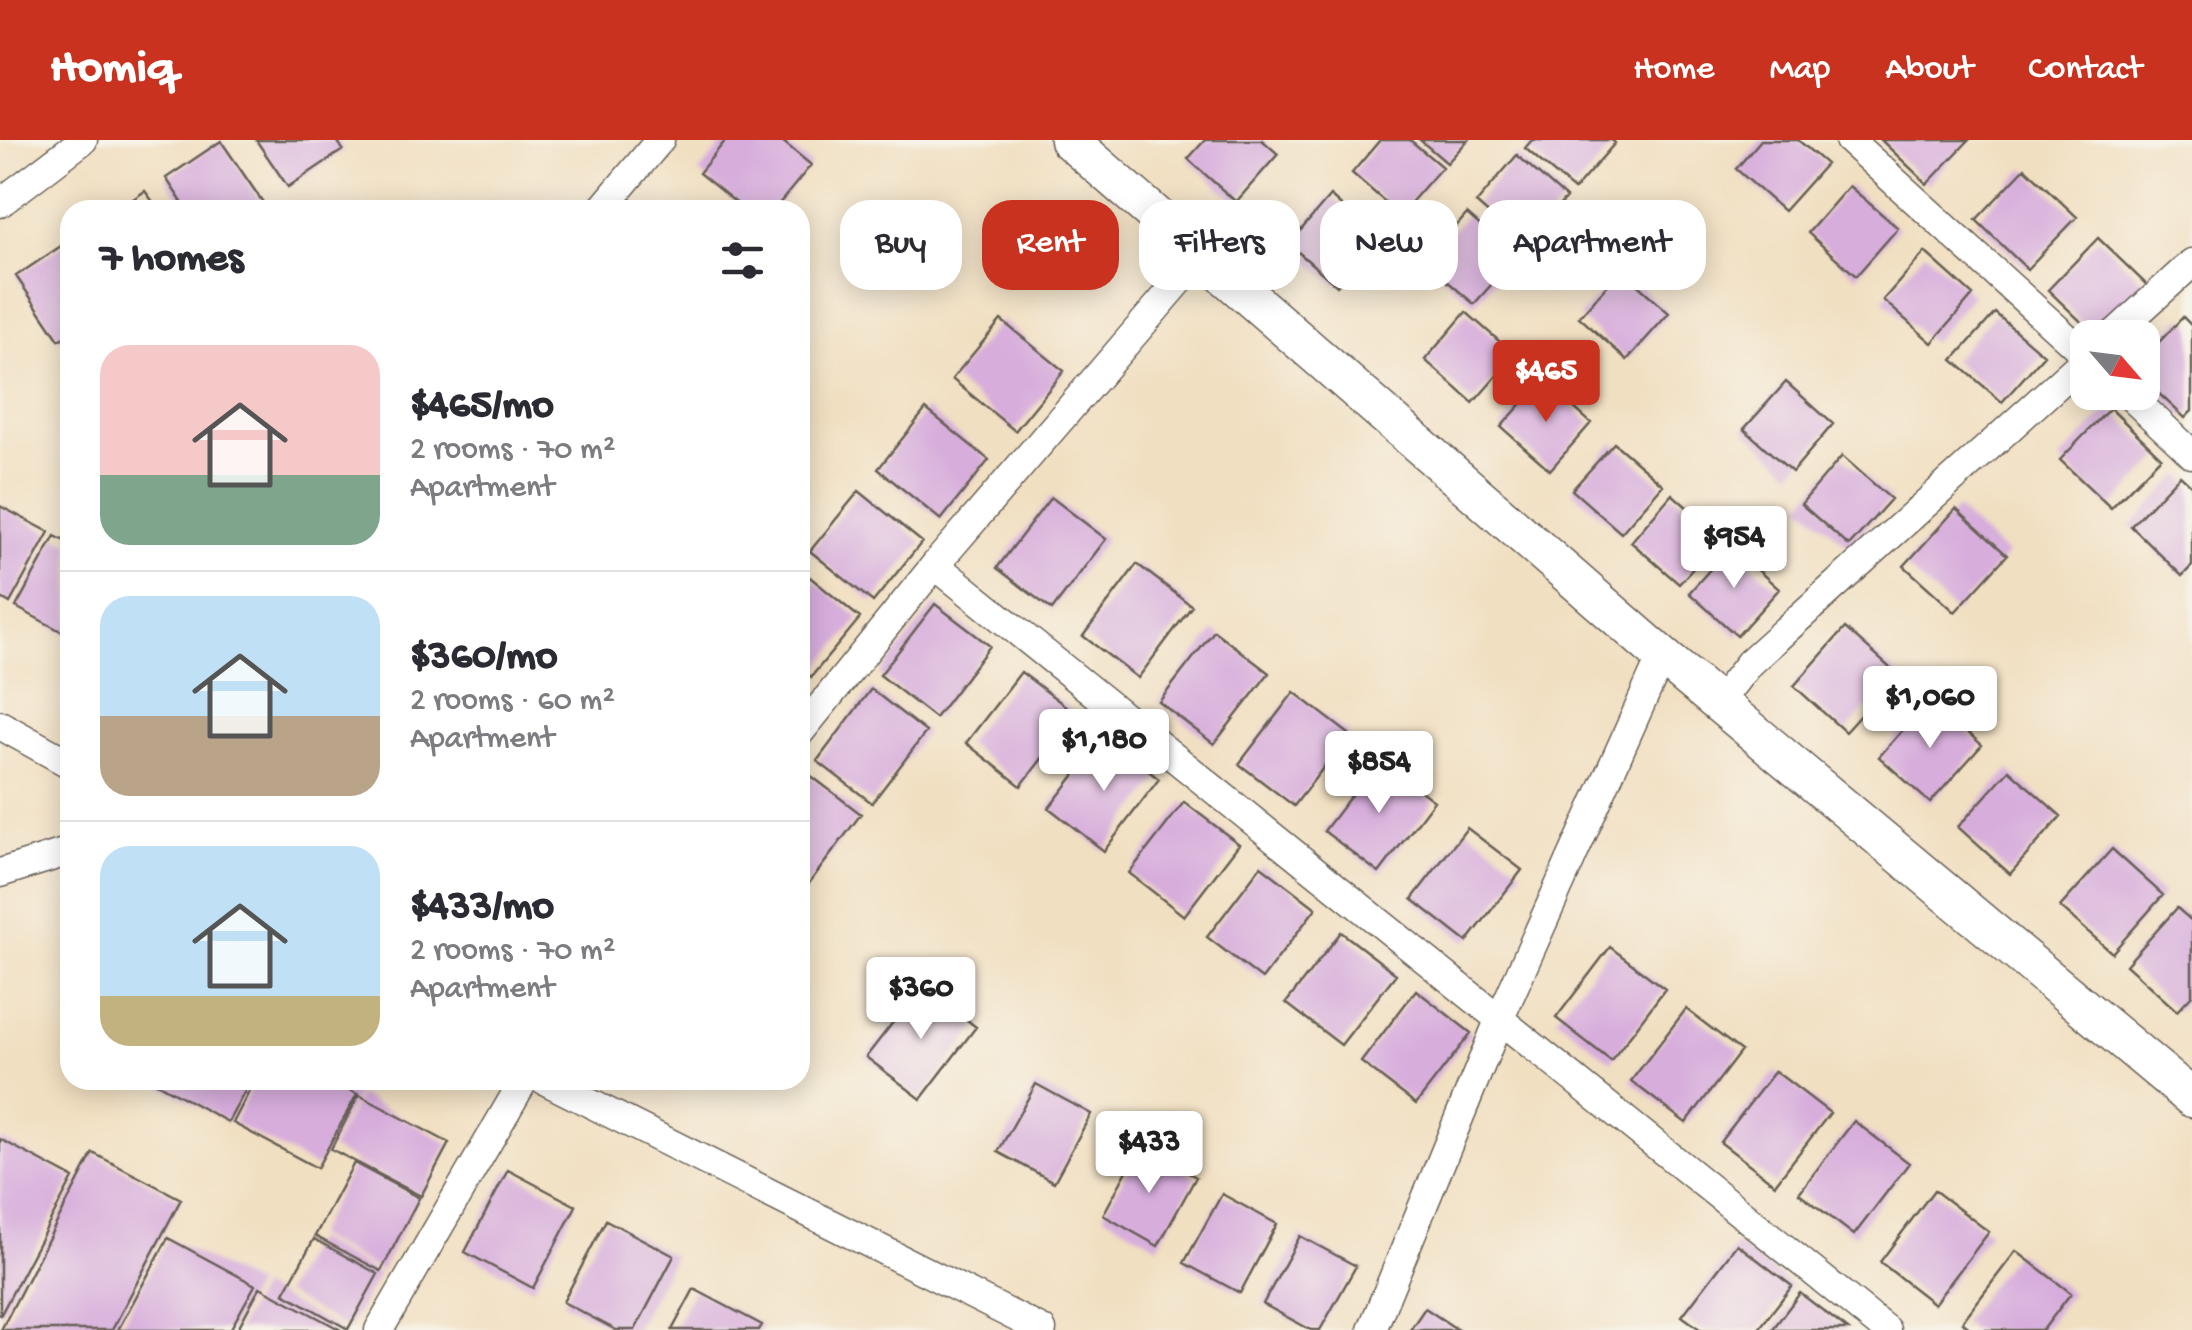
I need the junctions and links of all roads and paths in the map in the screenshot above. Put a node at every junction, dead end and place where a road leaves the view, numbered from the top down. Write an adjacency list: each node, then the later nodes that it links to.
1 (84, 140): 7 (street)
2 (660, 140): 5 (street)
3 (1069, 140): 6 (main road)
4 (1849, 140): 12 (street)
5 (609, 200)
6 (1139, 202)
7 (0, 203)
8 (2192, 263): 11 (street)
9 (1172, 290): 16 (street)
10 (1240, 290): 17 (main road)
11 (2130, 320)
12 (2070, 341)
13 (2070, 373): 18 (street)
14 (2145, 410): 15 (street)
15 (2192, 454)
16 (935, 565): 19 (street); 24 (street)
17 (1662, 656): 18 (main road); 24 (street)
18 (1718, 703): 27 (main road)
19 (810, 720)
20 (0, 725): 21 (street)
21 (60, 758)
22 (60, 855): 23 (street)
23 (0, 873)
24 (1500, 1018): 30 (street); 31 (street)
25 (518, 1090): 28 (street)
26 (564, 1090): 29 (street)
27 (2192, 1098)
28 (379, 1330)
29 (1042, 1330)
30 (1372, 1330)
31 (1886, 1330)

